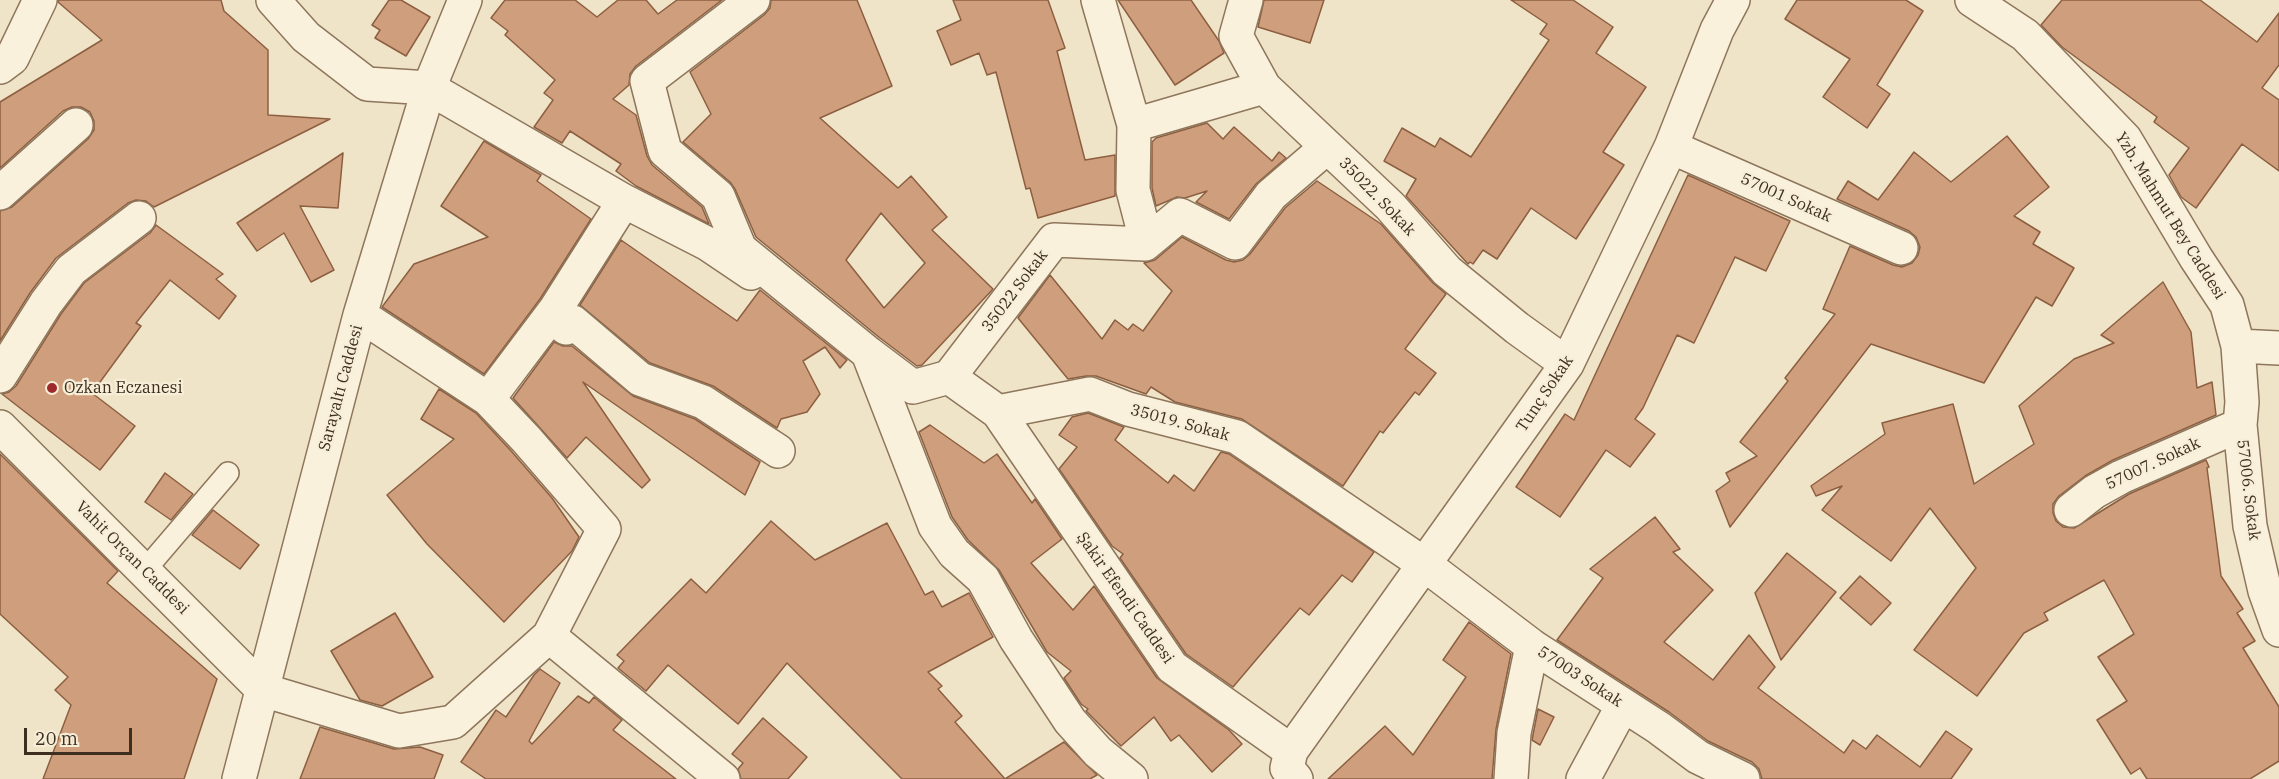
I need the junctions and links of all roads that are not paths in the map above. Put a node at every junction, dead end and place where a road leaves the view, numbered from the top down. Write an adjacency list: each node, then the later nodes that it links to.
1 (40, 0): 9 (street)
2 (273, 0): 11 (street)
3 (753, 0): 25 (street)
4 (1098, 0): 13 (street)
5 (1246, 0): 10 (street, 35022. Sokak)
6 (1733, 0): 15 (street, Tunç Sokak)
7 (1972, 0): 23 (street, Yzb. Mahmut Bey Caddesi)
8 (466, 2): 11 (street, Sarayaltı Caddesi)
9 (4, 58)
10 (1264, 87): 13 (street); 14 (street, 35022. Sokak)
11 (429, 88): 17 (street); 22 (street, Sarayaltı Caddesi)
12 (76, 125): 16 (street)
13 (1134, 125): 19 (street)
14 (1327, 147): 19 (street); 26 (street, 35022. Sokak)
15 (1671, 147): 20 (street, 57001 Sokak); 26 (street, Tunç Sokak)
16 (0, 193)
17 (624, 201): 21 (street); 25 (street)
18 (140, 218): 27 (street)
19 (1145, 244): 28 (street, 35022 Sokak)
20 (1901, 248)
21 (555, 310): 29 (street); 33 (street)
22 (360, 315): 29 (street); 41 (street, Sarayaltı Caddesi)
23 (2238, 346): 24 (street); 31 (street, 57006. Sokak)
24 (2279, 348)
25 (868, 353): 28 (street); 46 (street)
26 (1567, 364): 36 (street, Tunç Sokak)
27 (0, 376)
28 (949, 377): 30 (street)
29 (488, 399): 39 (street)
30 (998, 412): 36 (street, 35019. Sokak); 43 (street, Şakir Efendi Caddesi)
31 (2240, 425): 35 (street, 57007. Sokak); 38 (street, 57006. Sokak)
32 (0, 428): 37 (street, Vahit Orçan Caddesi)
33 (778, 451)
34 (228, 473): 37 (lane)
35 (2071, 510)
36 (1424, 564): 40 (street, 57003 Sokak); 43 (street, Tunç Sokak)
37 (146, 570): 41 (street, Vahit Orçan Caddesi)
38 (2279, 630)
39 (549, 636): 41 (street); 45 (street)
40 (1532, 646): 42 (street, 57003 Sokak); 47 (street)
41 (263, 690): 44 (street, Sarayaltı Caddesi)
42 (1623, 705): 48 (street); 49 (street, 57003 Sokak)
43 (1289, 769)
44 (239, 779)
45 (723, 779)
46 (1131, 779)
47 (1510, 779)
48 (1583, 779)
49 (1743, 779)

